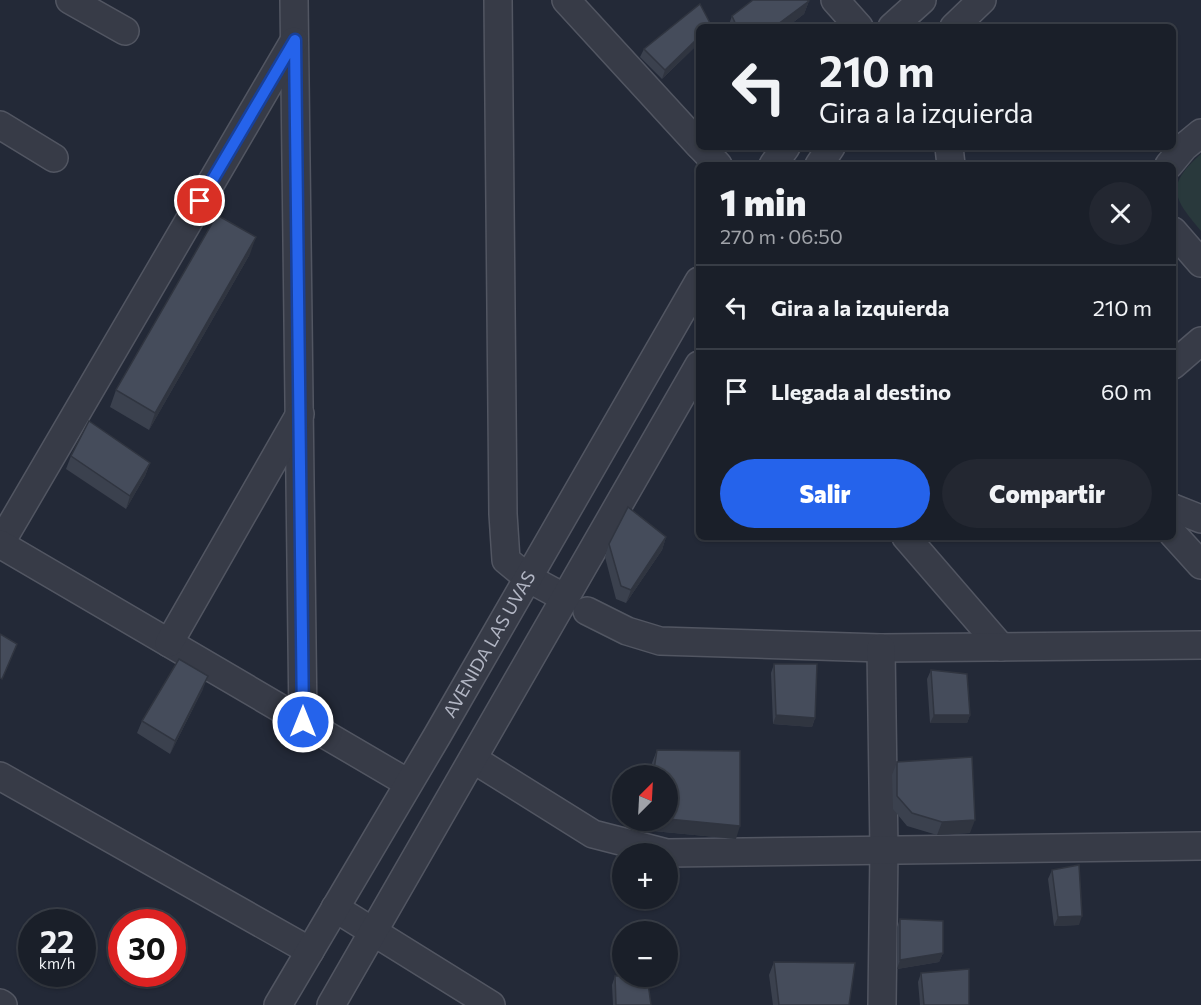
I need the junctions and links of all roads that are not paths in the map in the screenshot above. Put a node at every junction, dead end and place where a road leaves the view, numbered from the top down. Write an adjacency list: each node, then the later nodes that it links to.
1 (70, 0): 11 (street)
2 (294, 0): 12 (street)
3 (498, 0): 33 (street)
4 (566, 0): 15 (street)
5 (835, 0): 8 (street)
6 (922, 0): 9 (street)
7 (982, 0): 10 (street)
8 (856, 24)
9 (895, 24)
10 (957, 24)
11 (125, 31)
12 (295, 40): 26 (street); 31 (street)
13 (0, 125): 17 (street)
14 (1201, 133): 19 (street)
15 (696, 142)
16 (704, 150): 18 (street)
17 (54, 158)
18 (715, 162)
19 (1171, 162)
20 (1176, 234): 21 (street)
21 (1201, 263)
22 (696, 286): 33 (street, AVENIDA LAS UVAS)
23 (1201, 341): 24 (street)
24 (1176, 362)
25 (696, 371): 34 (street)
26 (301, 413): 35 (street); 39 (street)
27 (1176, 509): 28 (street)
28 (1201, 519)
29 (1176, 537): 32 (street)
30 (909, 540): 37 (street)
31 (0, 544): 35 (street)
32 (1201, 565)
33 (528, 578): 34 (street); 42 (street, AVENIDA LAS UVAS)
34 (576, 604): 38 (street); 40 (street)
35 (169, 643): 39 (street)
36 (1201, 645): 37 (street)
37 (1001, 646): 38 (street)
38 (881, 648): 44 (street)
39 (303, 722): 42 (street)
40 (473, 759): 44 (street); 46 (street)
41 (0, 776): 47 (street)
42 (408, 783): 45 (street, AVENIDA LAS UVAS)
43 (1201, 846): 44 (street)
44 (884, 850): 51 (street)
45 (335, 908): 46 (street); 47 (street, AVENIDA LAS UVAS)
46 (374, 932): 49 (street); 50 (street)
47 (310, 951): 48 (street, AVENIDA LAS UVAS)
48 (278, 1005)
49 (331, 1005)
50 (491, 1005)
51 (882, 1005)

